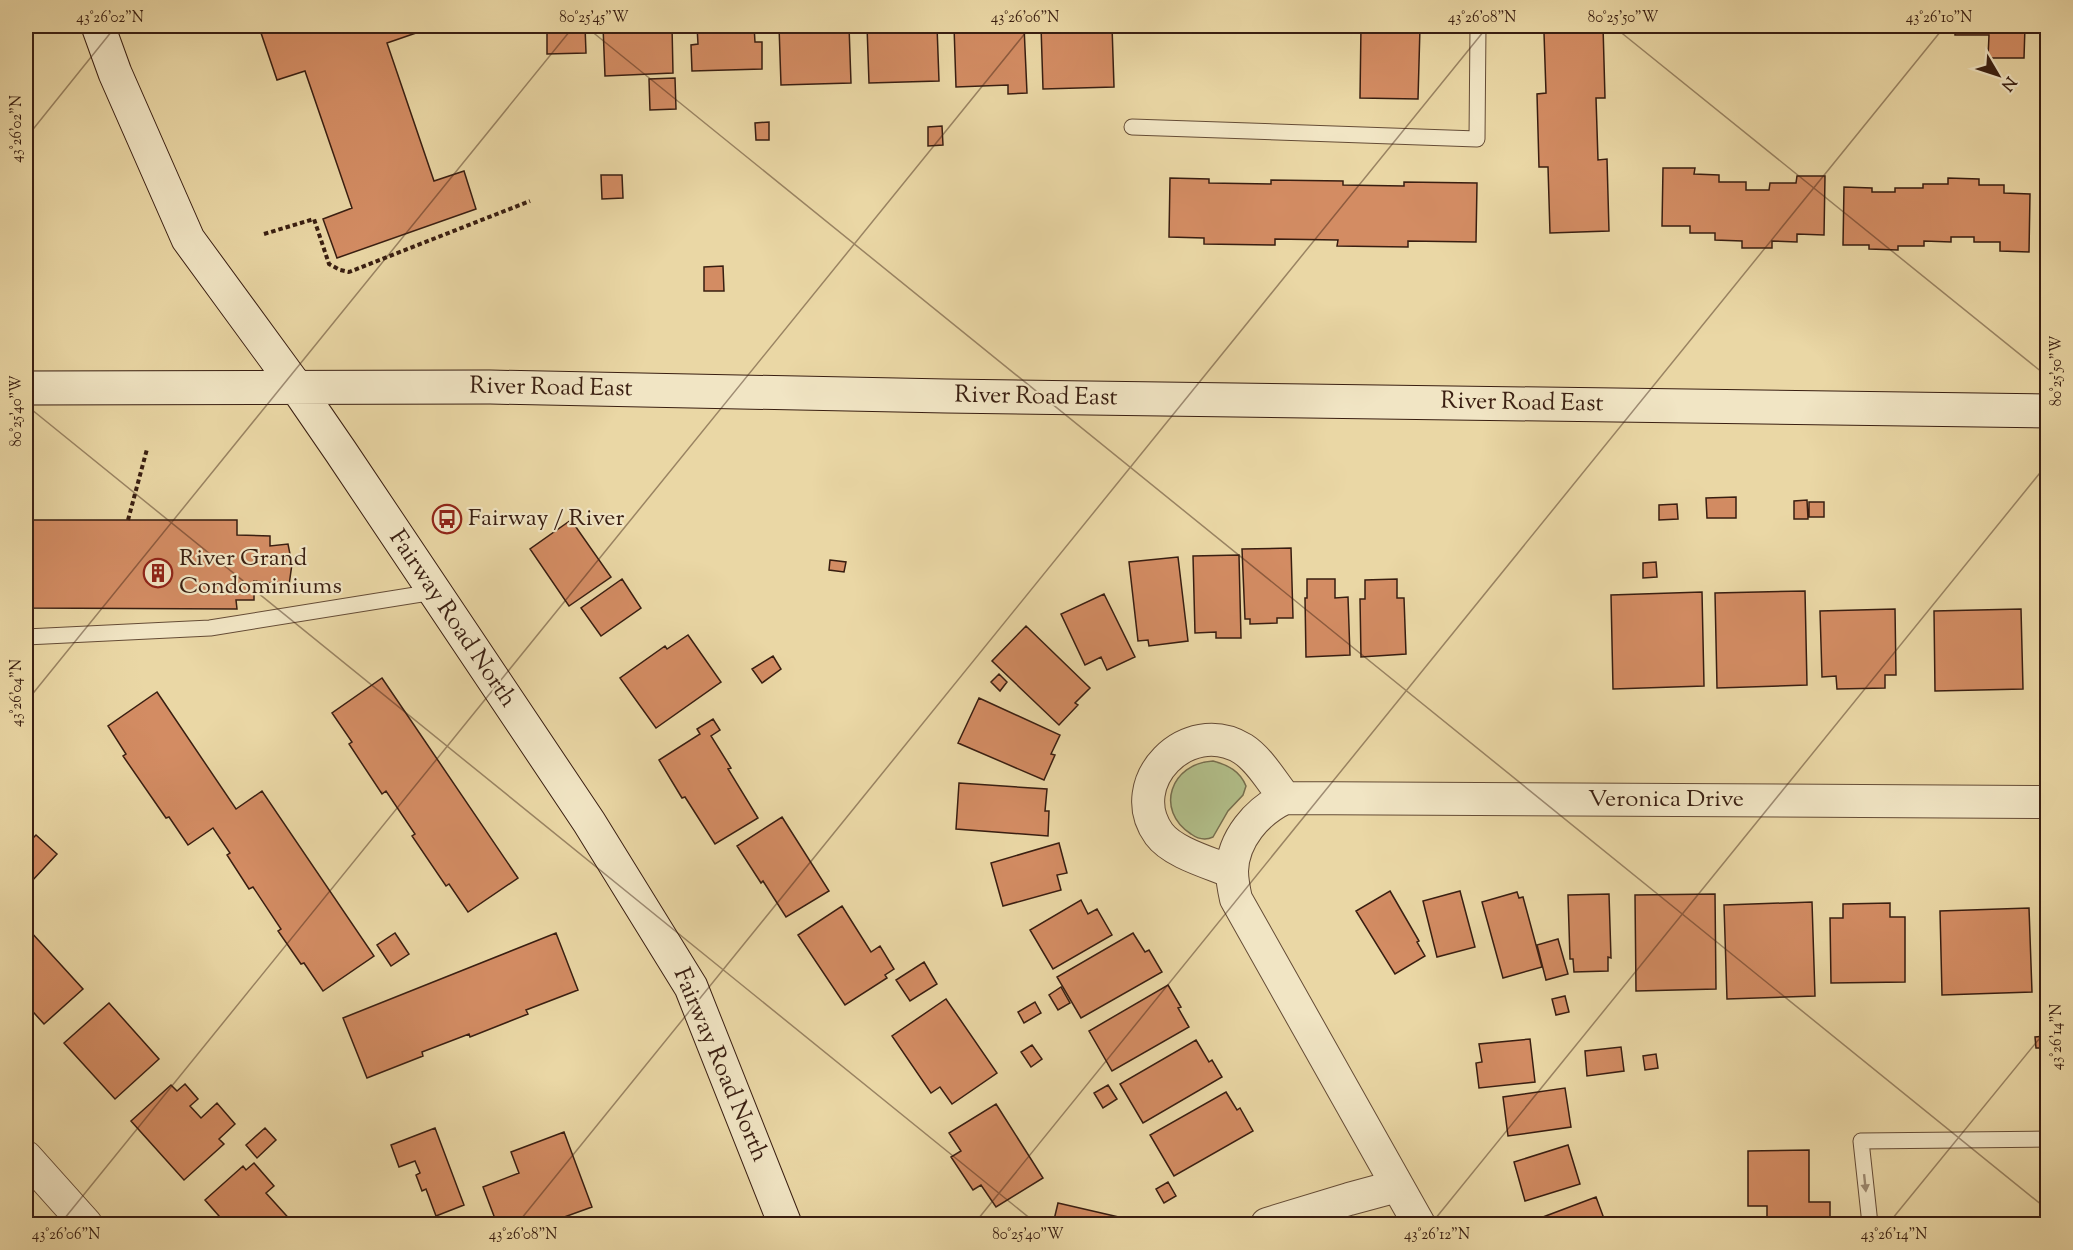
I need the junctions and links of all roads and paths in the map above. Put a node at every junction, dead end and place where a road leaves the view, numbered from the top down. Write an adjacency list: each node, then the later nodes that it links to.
1 (98, 26): 7 (street, Fairway Road North)
2 (1478, 26): 3 (lane)
3 (1132, 127)
4 (530, 201): 5 (path)
5 (264, 234)
6 (26, 388): 7 (street, River Road East)
7 (297, 388): 8 (street, River Road East); 11 (street, Fairway Road North)
8 (2048, 411)
9 (147, 448): 10 (path)
10 (128, 520)
11 (434, 592): 12 (lane); 19 (street, Fairway Road North)
12 (26, 637)
13 (1285, 798): 14 (street, Veronica Drive); 15 (street); 15 (street)
14 (2048, 802)
15 (1232, 872): 18 (street)
16 (2048, 1139): 23 (lane, one-way to 23)
17 (26, 1157): 20 (street)
18 (1397, 1186): 21 (street); 22 (street)
19 (778, 1222)
20 (86, 1224)
21 (1267, 1224)
22 (1419, 1224)
23 (1870, 1224)

